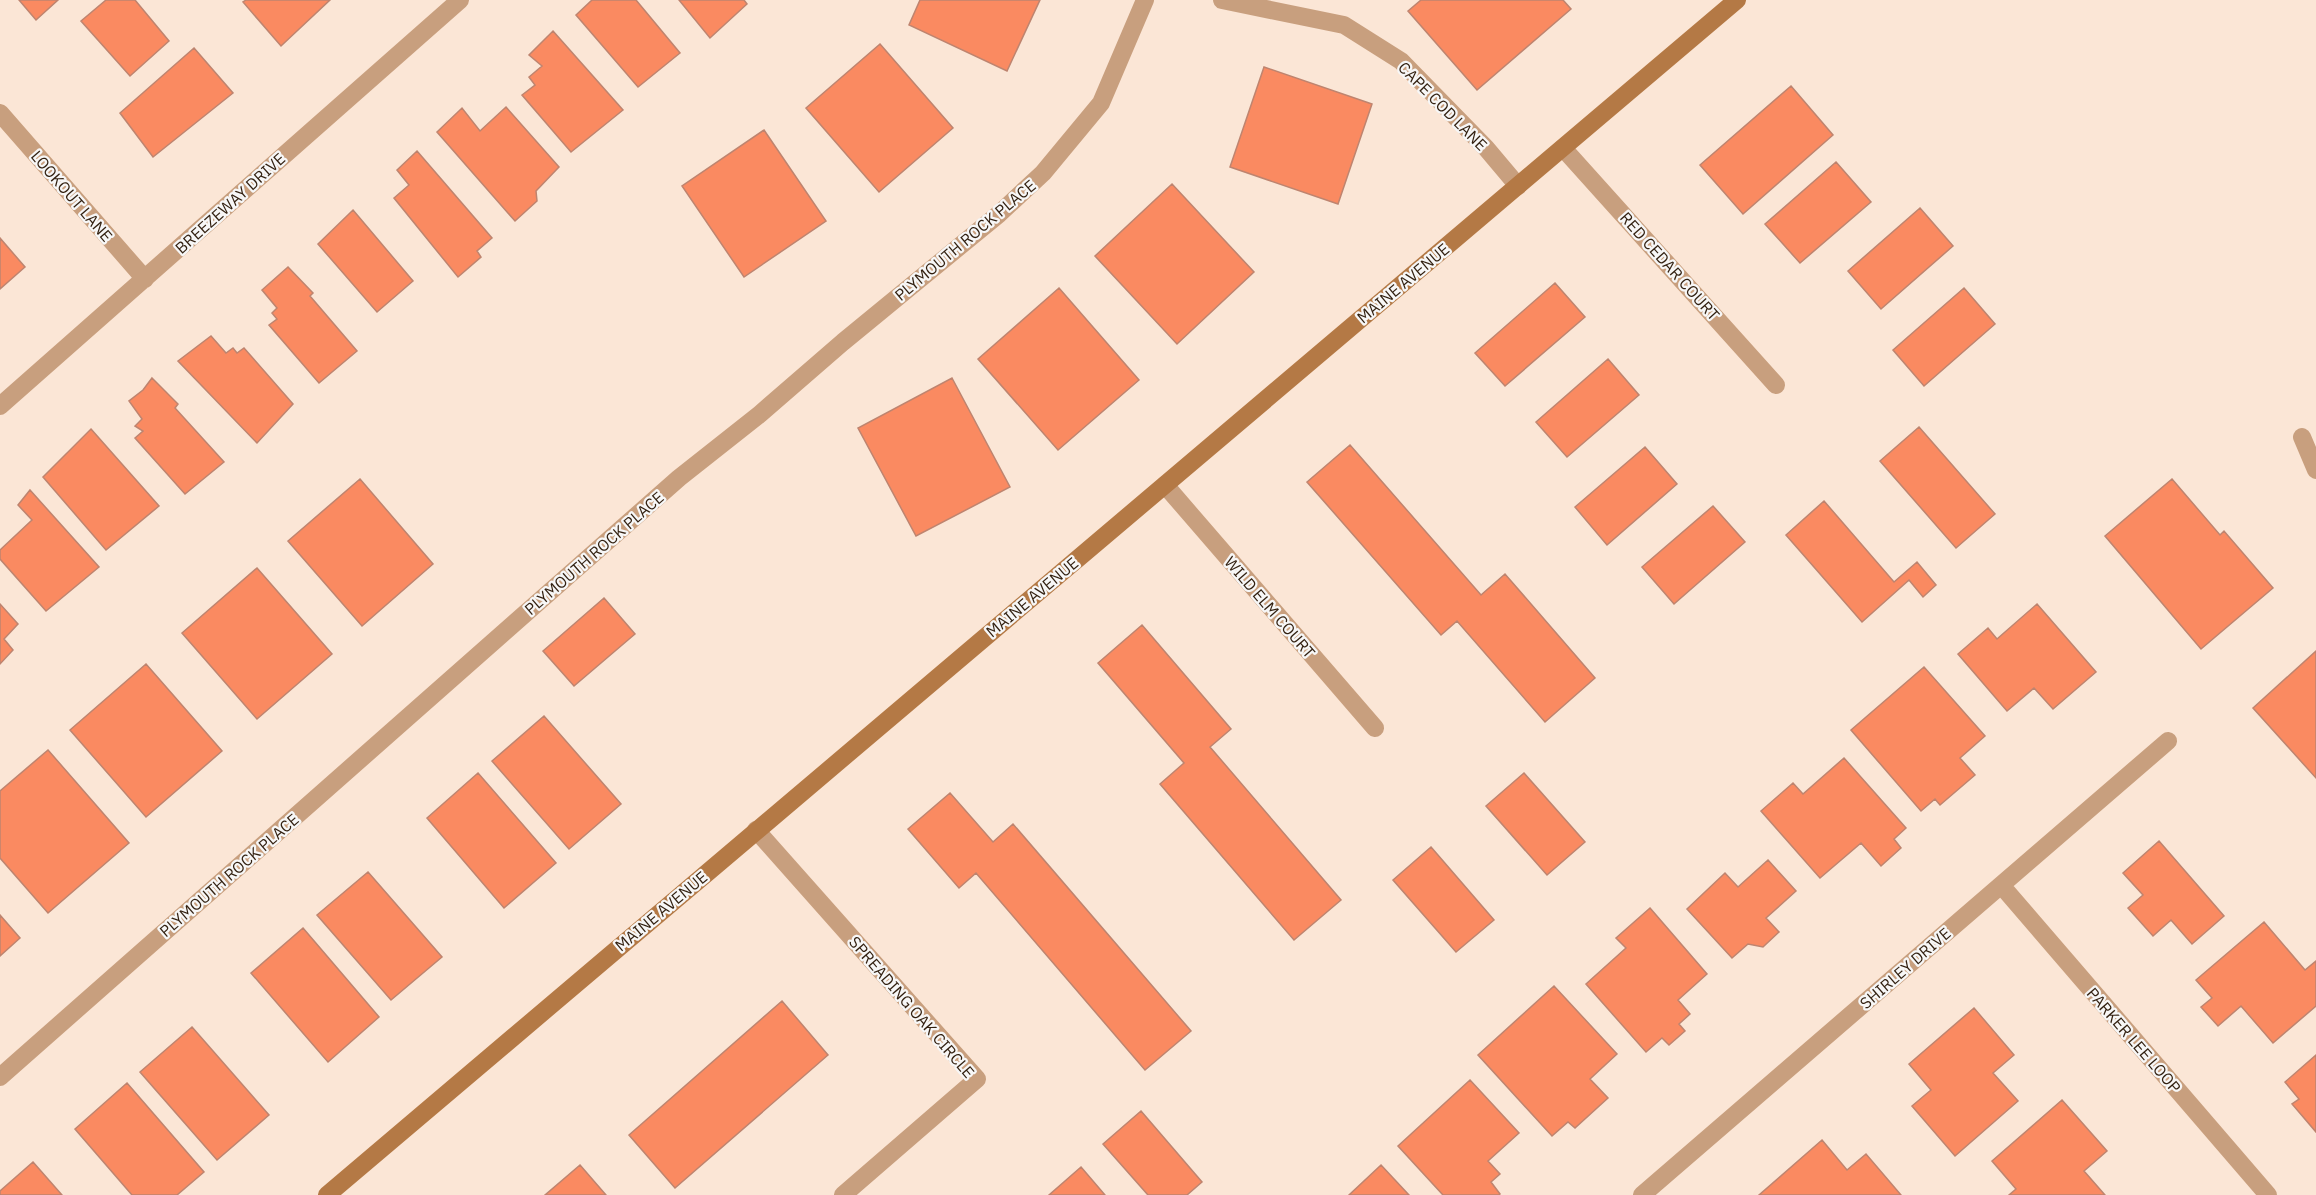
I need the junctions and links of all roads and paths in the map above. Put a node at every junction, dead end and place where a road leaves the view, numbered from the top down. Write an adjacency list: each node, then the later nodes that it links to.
1 (460, 0): 8 (street, BREEZEWAY DRIVE)
2 (1145, 0): 18 (street, PLYMOUTH ROCK PLACE)
3 (1222, 0): 7 (street, CAPE COD LANE)
4 (1737, 0): 6 (street, MAINE AVENUE)
5 (0, 113): 8 (street, LOOKOUT LANE)
6 (1563, 148): 7 (street, MAINE AVENUE); 9 (street, RED CEDAR COURT)
7 (1518, 186): 13 (street, MAINE AVENUE)
8 (145, 279): 10 (street, BREEZEWAY DRIVE)
9 (1776, 385)
10 (0, 406)
11 (2302, 437): 12 (street)
12 (2316, 470)
13 (1165, 485): 14 (street, WILD ELM COURT); 16 (street, MAINE AVENUE)
14 (1375, 728)
15 (2168, 741): 17 (street, SHIRLEY DRIVE)
16 (756, 830): 19 (street, MAINE AVENUE); 20 (street, SPREADING OAK CIRCLE)
17 (2001, 885): 21 (street, SHIRLEY DRIVE); 22 (street, PARKER LEE LOOP)
18 (0, 1077)
19 (327, 1195)
20 (843, 1195)
21 (1642, 1195)
22 (2268, 1195)

